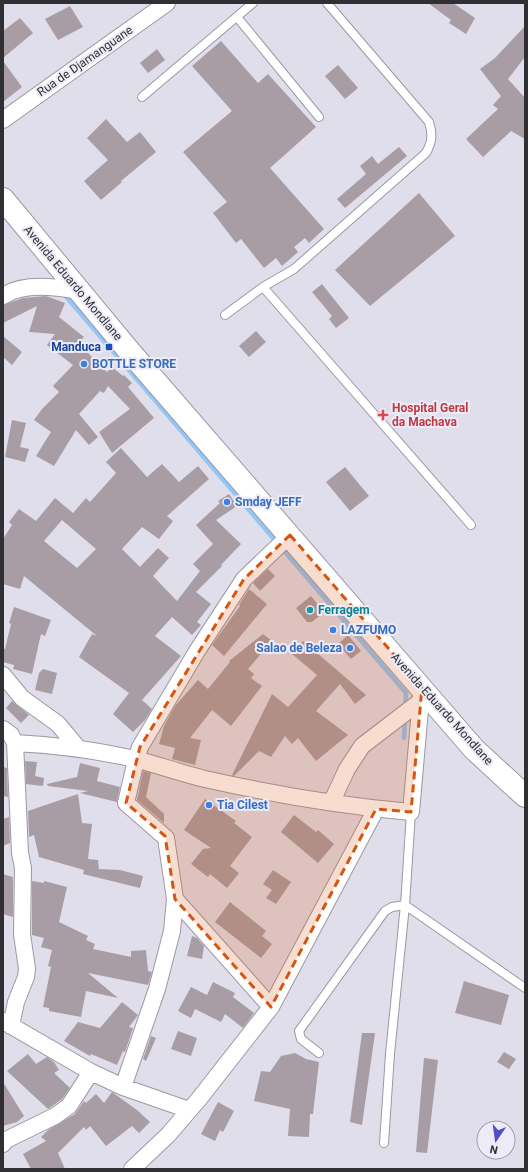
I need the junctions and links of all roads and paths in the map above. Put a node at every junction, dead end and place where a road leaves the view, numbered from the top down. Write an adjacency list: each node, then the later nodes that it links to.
1 (167, 3): 7 (street, Rua de Djamanguane)
2 (253, 3): 4 (lane)
3 (327, 3): 9 (lane)
4 (237, 16): 5 (lane); 6 (lane)
5 (142, 97)
6 (320, 117)
7 (3, 120)
8 (3, 199): 10 (main road, Avenida Eduardo Mondlane)
9 (263, 287): 12 (lane); 13 (lane)
10 (80, 291): 11 (street); 14 (main road, Avenida Eduardo Mondlane)
11 (3, 296)
12 (225, 315)
13 (471, 525)
14 (290, 535): 16 (main road, Avenida Eduardo Mondlane); 20 (street)
15 (3, 675): 19 (street)
16 (422, 694): 21 (main road, Avenida Eduardo Mondlane); 22 (street); 24 (street)
17 (3, 729): 18 (street)
18 (15, 743): 19 (street); 29 (street)
19 (78, 748): 20 (street)
20 (136, 760): 22 (street); 25 (street)
21 (525, 796)
22 (332, 801): 23 (street)
23 (376, 809): 24 (street); 28 (street)
24 (411, 812): 26 (lane)
25 (176, 899): 28 (street); 32 (street)
26 (405, 905): 27 (lane); 30 (lane); 34 (lane)
27 (525, 988)
28 (271, 1007): 33 (street)
29 (7, 1024): 31 (street)
30 (319, 1053)
31 (91, 1072): 32 (street); 35 (street)
32 (123, 1087): 33 (street)
33 (189, 1110): 36 (street)
34 (384, 1143)
35 (3, 1144)
36 (132, 1169)

